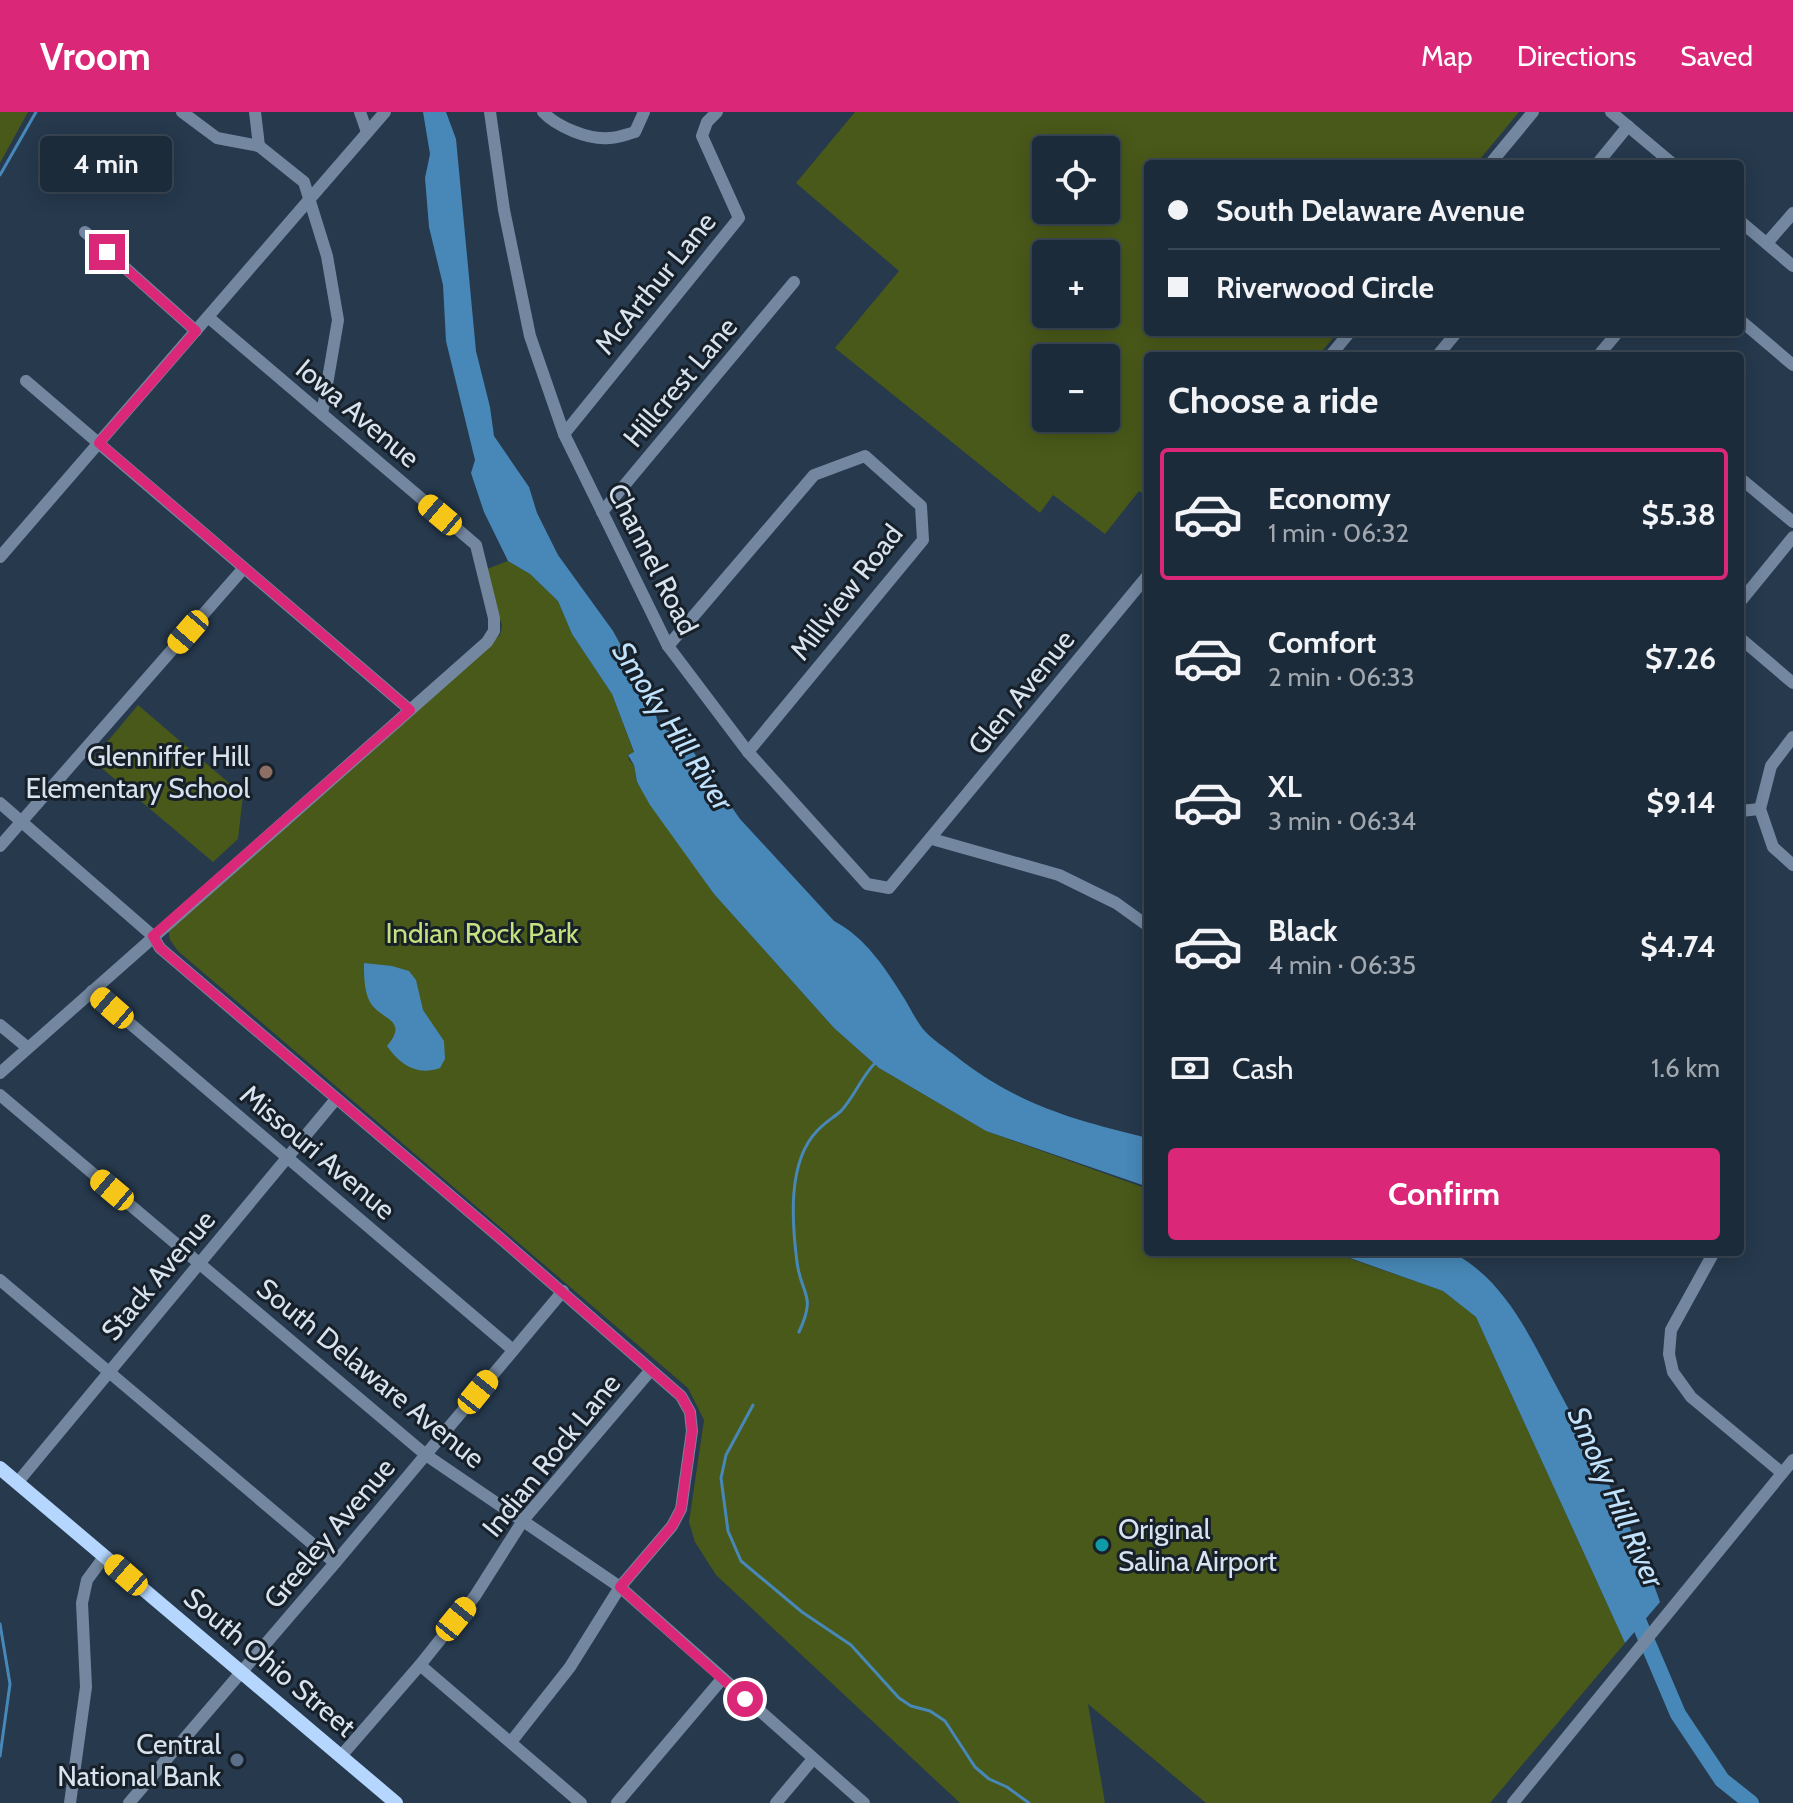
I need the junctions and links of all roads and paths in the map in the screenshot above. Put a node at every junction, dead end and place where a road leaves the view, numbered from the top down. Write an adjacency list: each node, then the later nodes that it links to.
1 (182, 112): 13 (street)
2 (255, 112): 13 (street)
3 (360, 112): 12 (street)
4 (385, 112): 12 (street)
5 (490, 112): 36 (street, Channel Road)
6 (543, 112): 7 (street)
7 (644, 112)
8 (717, 112): 36 (street, McArthur Lane)
9 (1533, 112): 14 (street)
10 (1611, 112): 11 (street)
11 (1628, 126): 15 (street); 16 (street)
12 (367, 132): 17 (street)
13 (259, 146): 17 (street)
14 (1493, 160)
15 (1600, 160)
16 (1668, 160)
17 (309, 199): 24 (street); 35 (street)
18 (1793, 213): 21 (street)
19 (1744, 224): 21 (street)
20 (85, 232): 26 (street)
21 (1767, 243): 22 (street)
22 (1793, 266)
23 (794, 282): 39 (street, Hillcrest Lane)
24 (208, 317): 26 (street); 35 (street, Iowa Avenue)
25 (1744, 323): 33 (street)
26 (196, 331): 37 (street)
27 (1347, 336): 30 (street)
28 (1454, 336): 31 (street)
29 (1615, 336): 32 (street)
30 (1333, 352)
31 (1440, 352)
32 (1601, 352)
33 (1793, 365)
34 (26, 381): 37 (street)
35 (322, 414): 49 (street, Iowa Avenue)
36 (564, 434): 39 (street, Channel Road)
37 (99, 443): 42 (street); 43 (street)
38 (1744, 481): 40 (street)
39 (602, 512): 47 (street, Channel Road)
40 (1793, 522)
41 (1793, 537): 45 (street)
42 (0, 557)
43 (243, 569): 49 (street); 55 (street)
44 (1144, 580): 56 (street, Glen Avenue)
45 (1744, 597)
46 (1744, 641): 48 (street)
47 (668, 646): 51 (street, Channel Road); 51 (street, Millview Road)
48 (1793, 683)
49 (410, 710): 60 (street)
50 (1793, 737): 53 (street)
51 (748, 752): 56 (street, Channel Road)
52 (0, 803): 55 (street)
53 (1760, 809): 54 (street); 58 (street)
54 (1744, 811)
55 (22, 822): 57 (street); 60 (street)
56 (932, 839): 59 (street)
57 (0, 846)
58 (1793, 865)
59 (1144, 923)
60 (153, 936): 61 (street); 66 (street)
61 (92, 991): 63 (street); 67 (street, Missouri Avenue)
62 (0, 1025): 63 (street)
63 (28, 1048): 64 (street)
64 (0, 1073)
65 (0, 1095): 69 (street, South Delaware Avenue)
66 (336, 1099): 67 (street, Stack Avenue); 71 (street)
67 (287, 1157): 69 (street, Stack Avenue); 72 (street, Missouri Avenue)
68 (1712, 1256): 78 (street)
69 (198, 1263): 74 (street, Stack Avenue); 75 (street, South Delaware Avenue)
70 (0, 1280): 74 (street)
71 (563, 1291): 72 (street, Greeley Avenue); 73 (street)
72 (513, 1350): 75 (street, Greeley Avenue)
73 (650, 1371): 80 (street, Indian Rock Lane); 83 (street)
74 (109, 1373): 79 (street, Stack Avenue); 82 (street)
75 (426, 1455): 80 (street, South Delaware Avenue); 82 (street, Greeley Avenue)
76 (1793, 1460): 78 (street)
77 (0, 1468): 79 (main road, South Ohio Street)
78 (1782, 1473): 97 (street)
79 (17, 1483): 81 (main road, South Ohio Street)
80 (524, 1519): 83 (street, South Delaware Avenue); 84 (street, Indian Rock Lane)
81 (104, 1557): 85 (main road, South Ohio Street); 90 (street)
82 (335, 1563): 85 (street, Greeley Avenue)
83 (620, 1587): 86 (street, South Delaware Avenue); 87 (street)
84 (420, 1665): 87 (street); 88 (street, Indian Rock Lane)
85 (242, 1673): 88 (main road, South Ohio Street); 91 (street, Greeley Avenue)
86 (722, 1679): 89 (street, South Delaware Avenue); 94 (street)
87 (511, 1742): 93 (street)
88 (341, 1756): 92 (main road, South Ohio Street)
89 (813, 1759): 95 (street); 96 (street, South Delaware Avenue)
90 (70, 1803)
91 (129, 1803)
92 (396, 1803)
93 (581, 1803)
94 (617, 1803)
95 (776, 1803)
96 (864, 1803)
97 (1513, 1803)

